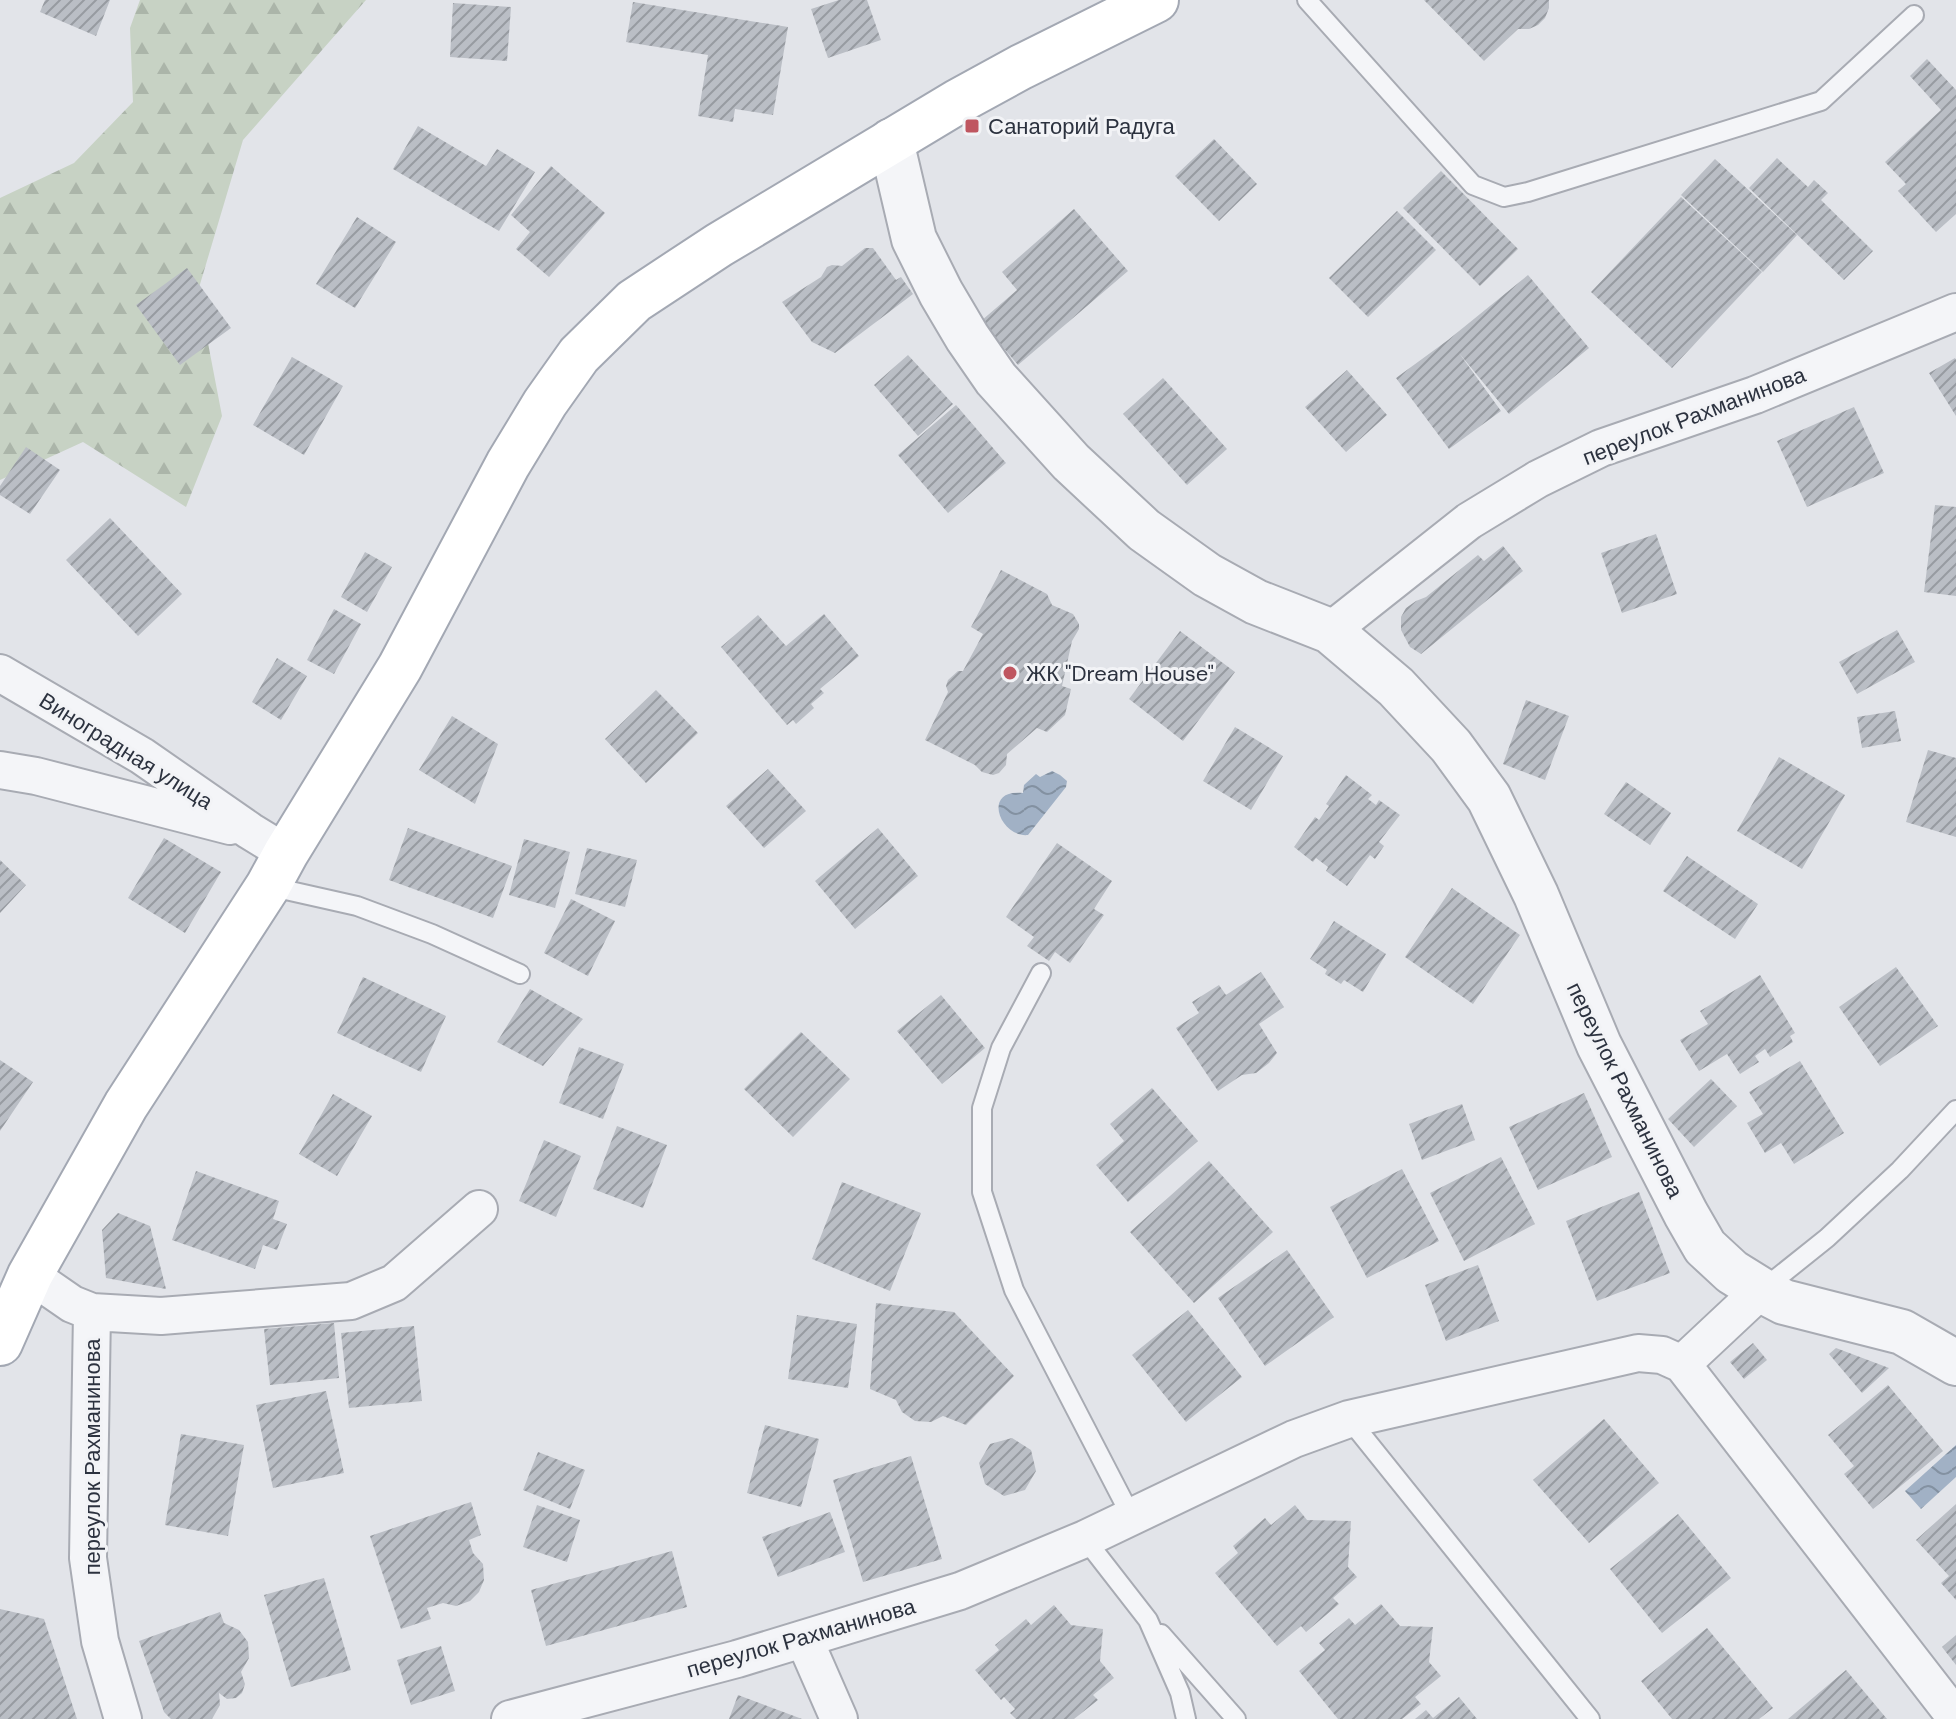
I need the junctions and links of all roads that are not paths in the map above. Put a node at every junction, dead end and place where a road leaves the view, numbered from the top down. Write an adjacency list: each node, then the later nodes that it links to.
1 (1156, 0): 4 (main road)
2 (1307, 0): 3 (lane)
3 (1914, 15)
4 (891, 141): 6 (street, переулок Рахманинова); 11 (main road)
5 (1956, 312): 6 (street, переулок Рахманинова)
6 (1330, 631): 17 (street, переулок Рахманинова)
7 (0, 673): 11 (street, Виноградная улица)
8 (0, 770): 9 (street, Виноградная улица)
9 (36, 776): 10 (street); 11 (street, Виноградная улица)
10 (0, 799)
11 (268, 857): 13 (lane); 16 (main road)
12 (1041, 973): 23 (lane)
13 (520, 974)
14 (1956, 1110): 17 (lane)
15 (479, 1209): 18 (street)
16 (30, 1275): 18 (street, переулок Рахманинова); 19 (main road)
17 (1761, 1290): 20 (street, переулок Рахманинова); 21 (street)
18 (92, 1312): 27 (street, переулок Рахманинова)
19 (0, 1343)
20 (1956, 1363)
21 (1682, 1364): 22 (street, переулок Рахманинова); 28 (street)
22 (1349, 1419): 23 (street, переулок Рахманинова); 33 (lane)
23 (1131, 1516): 24 (street, переулок Рахманинова)
24 (1085, 1539): 25 (lane); 26 (street, переулок Рахманинова)
25 (1148, 1620): 31 (lane); 32 (lane)
26 (804, 1639): 29 (street, переулок Рахманинова); 30 (street)
27 (119, 1716)
28 (1956, 1718)
29 (510, 1719)
30 (839, 1719)
31 (1186, 1719)
32 (1236, 1719)
33 (1590, 1719)

